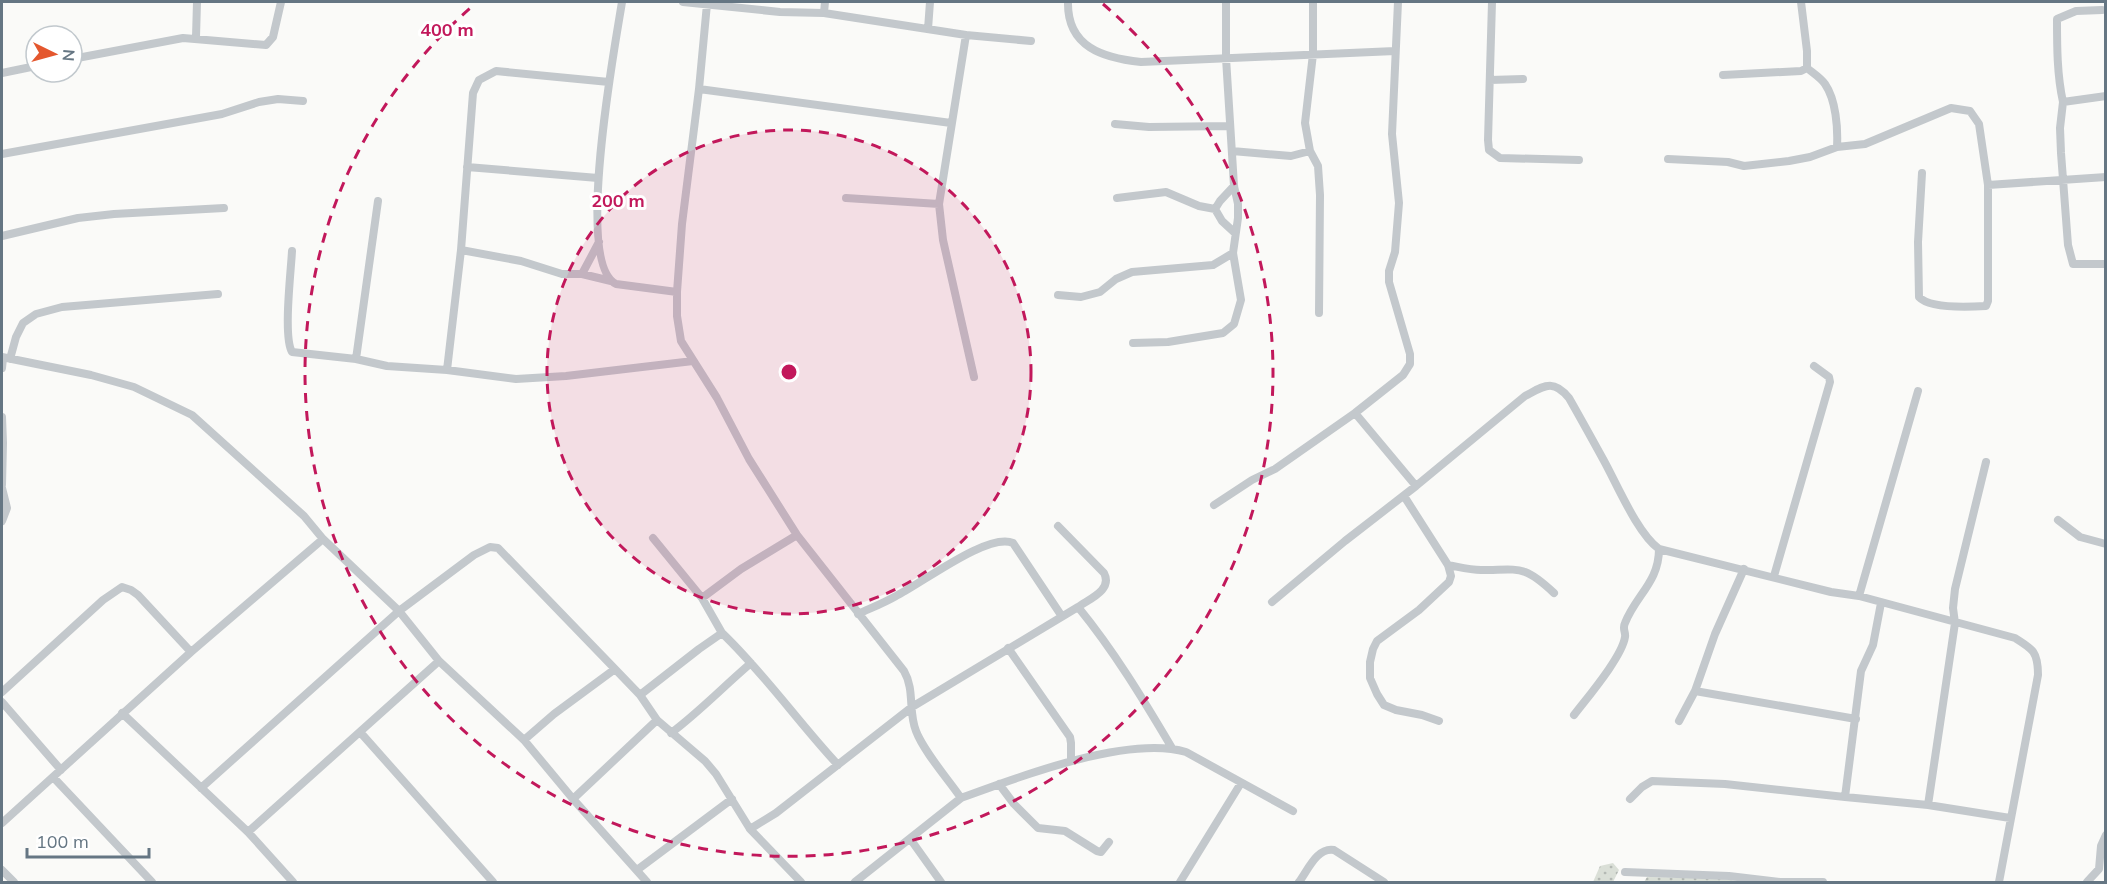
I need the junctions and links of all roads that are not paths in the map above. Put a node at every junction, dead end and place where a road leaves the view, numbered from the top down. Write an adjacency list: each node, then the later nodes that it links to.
1 (197, 2): 18 (street)
2 (281, 2): 18 (street)
3 (622, 2): 30 (street)
4 (683, 2): 13 (street)
5 (825, 2): 15 (street)
6 (930, 2): 16 (street)
7 (1068, 2): 23 (street)
8 (1226, 2): 23 (street)
9 (1313, 2): 21 (street)
10 (1398, 2): 20 (street)
11 (1492, 2): 29 (street)
12 (1801, 2): 25 (street)
13 (707, 4): 15 (street); 31 (street)
14 (2102, 10): 34 (street)
15 (824, 13): 16 (street)
16 (928, 29): 17 (street)
17 (966, 35): 19 (street); 35 (street)
18 (196, 37): 22 (street)
19 (1031, 41)
20 (1395, 51): 21 (street); 79 (street)
21 (1313, 54): 23 (street); 39 (street)
22 (84, 57)
23 (1226, 58): 37 (street)
24 (24, 68): 26 (street)
25 (1807, 68): 27 (street); 38 (street)
26 (2, 73)
27 (1723, 75)
28 (1523, 79): 29 (street)
29 (1490, 80): 43 (street)
30 (609, 82): 44 (street); 47 (street)
31 (699, 89): 35 (street); 66 (street)
32 (2106, 96): 34 (street)
33 (303, 101): 41 (street)
34 (2063, 102): 48 (street)
35 (951, 123): 54 (street)
36 (1114, 124): 37 (street)
37 (1230, 126): 40 (street)
38 (1837, 147): 42 (street); 49 (street)
39 (1310, 151): 40 (street); 69 (street)
40 (1232, 152): 50 (street)
41 (2, 154)
42 (1668, 159)
43 (1579, 160)
44 (467, 166): 47 (street); 60 (street)
45 (1922, 173): 49 (street)
46 (2106, 177): 48 (street)
47 (598, 178): 59 (street)
48 (2065, 178): 49 (street); 63 (street)
49 (1988, 185)
50 (1234, 186): 56 (street); 57 (street)
51 (846, 198): 54 (street)
52 (1117, 198): 56 (street)
53 (378, 201): 72 (street)
54 (939, 204): 77 (street)
55 (224, 208): 58 (street)
56 (1215, 209): 57 (street)
57 (1235, 233): 62 (street)
58 (2, 237)
59 (599, 242): 64 (street); 65 (street)
60 (461, 250): 64 (street); 76 (street)
61 (292, 251): 72 (street)
62 (1233, 253): 68 (street); 70 (street)
63 (2106, 264)
64 (582, 274): 65 (street)
65 (611, 281): 66 (street)
66 (677, 292): 73 (street)
67 (218, 294): 71 (street)
68 (1058, 295)
69 (1319, 313)
70 (1133, 343)
71 (5, 358): 75 (street); 93 (street)
72 (356, 359): 76 (street)
73 (693, 361): 76 (street); 91 (street)
74 (1814, 366): 98 (street)
75 (2, 368)
76 (447, 370)
77 (974, 377)
78 (1918, 391): 100 (street)
79 (1354, 413): 84 (street); 87 (street)
80 (2, 417): 81 (street)
81 (2, 443): 83 (street)
82 (1986, 462): 108 (street)
83 (2, 472): 85 (street)
84 (1416, 486): 86 (street); 95 (street)
85 (2, 487): 89 (street)
86 (1404, 496): 96 (street); 102 (street)
87 (1214, 505)
88 (2058, 520): 94 (street)
89 (2, 521)
90 (1058, 526): 104 (street)
91 (797, 534): 101 (street); 106 (street)
92 (653, 538): 101 (street)
93 (322, 539): 105 (street); 111 (street)
94 (2106, 544)
95 (1659, 549): 97 (street); 121 (street)
96 (1448, 565): 99 (street); 124 (street)
97 (1744, 570): 98 (street); 115 (street)
98 (1774, 576): 100 (street)
99 (1554, 593)
100 (1859, 596): 103 (street)
101 (702, 598): 109 (street)
102 (1272, 602)
103 (1881, 603): 108 (street); 122 (street)
104 (1078, 607): 107 (street); 129 (street)
105 (399, 611): 112 (street); 114 (street); 136 (street)
106 (858, 614): 107 (street); 119 (street)
107 (1061, 615): 110 (street)
108 (1955, 623): 142 (street); 144 (street)
109 (722, 633): 113 (street); 117 (street)
110 (1008, 648): 119 (street); 130 (street)
111 (191, 652): 116 (street); 120 (street)
112 (439, 661): 126 (street); 128 (street)
113 (751, 663): 127 (street); 131 (street)
114 (615, 669): 117 (street); 128 (street)
115 (1695, 691): 122 (street); 125 (street)
116 (2, 692)
117 (640, 695): 123 (street)
118 (2, 702): 132 (street)
119 (912, 707): 131 (street); 138 (street)
120 (122, 713): 132 (street); 136 (street)
121 (1574, 715)
122 (1856, 719): 137 (street)
123 (657, 720): 127 (street); 139 (street)
124 (1440, 721)
125 (1679, 721)
126 (360, 732): 147 (street); 157 (street)
127 (671, 733): 140 (street)
128 (524, 740): 139 (street)
129 (1172, 748): 130 (street); 134 (street)
130 (1071, 760): 135 (street)
131 (838, 765): 146 (street)
132 (61, 770): 133 (street)
133 (53, 777): 145 (street); 155 (street)
134 (1241, 783): 143 (street); 162 (street)
135 (999, 784): 138 (street); 150 (street)
136 (201, 788): 147 (street)
137 (1845, 797): 141 (street); 142 (street)
138 (961, 798): 149 (street)
139 (573, 799): 152 (street)
140 (732, 799): 146 (street); 152 (street)
141 (1630, 799)
142 (1928, 805): 144 (street)
143 (1293, 811)
144 (2010, 818): 166 (street)
145 (2, 823)
146 (750, 829): 159 (street)
147 (248, 832): 156 (street)
148 (2106, 835): 167 (street)
149 (911, 840): 160 (street); 161 (street)
150 (1109, 842)
151 (2, 870): 154 (street)
152 (637, 870): 158 (street)
153 (1625, 872): 165 (street)
154 (14, 882)
155 (152, 882)
156 (294, 882)
157 (493, 882)
158 (647, 882)
159 (801, 882)
160 (855, 882)
161 (941, 882)
162 (1180, 882)
163 (1299, 882): 164 (street)
164 (1384, 882)
165 (1823, 882)
166 (1999, 882)
167 (2087, 882)

